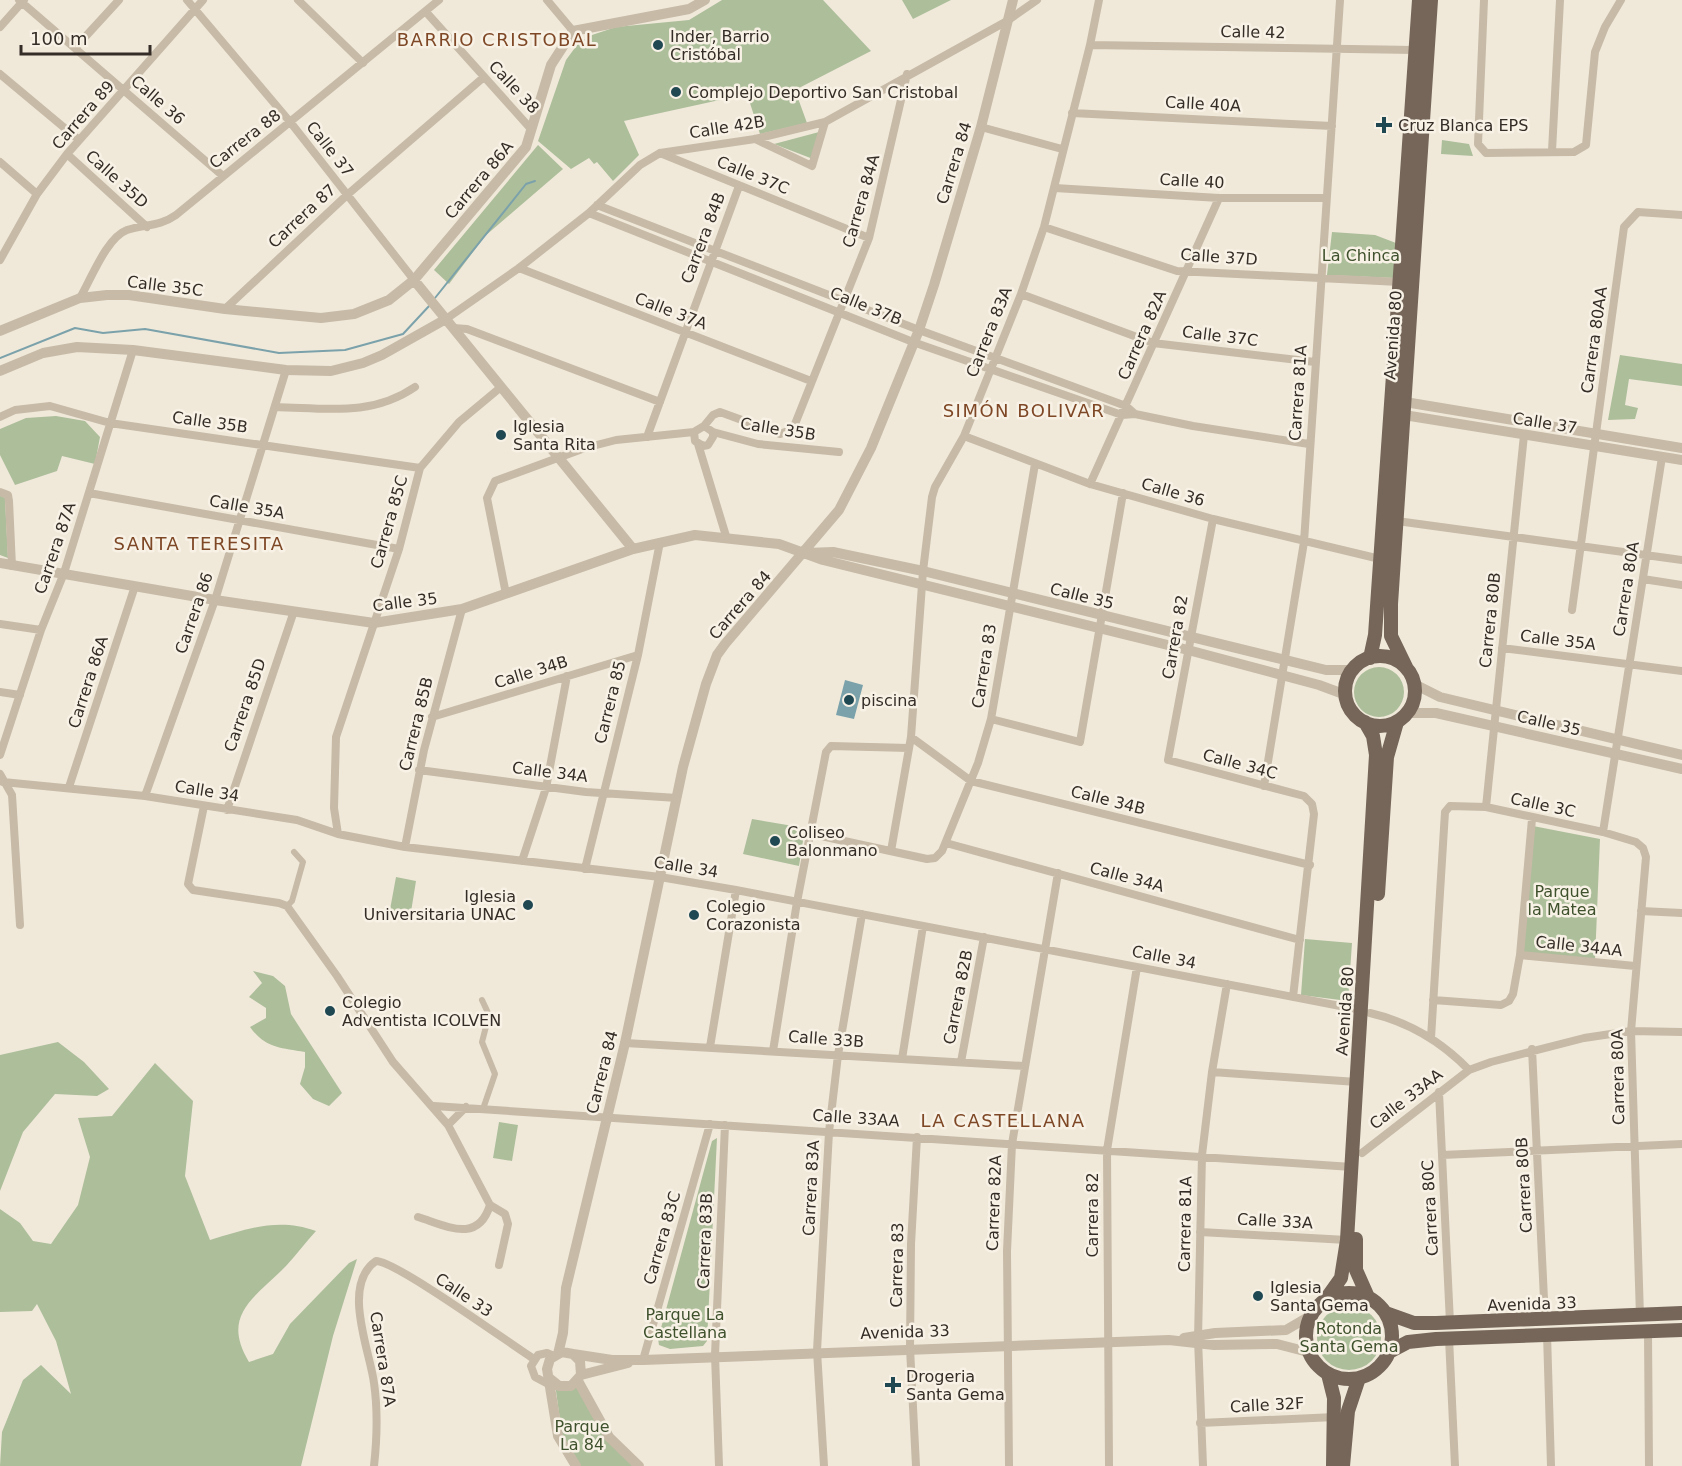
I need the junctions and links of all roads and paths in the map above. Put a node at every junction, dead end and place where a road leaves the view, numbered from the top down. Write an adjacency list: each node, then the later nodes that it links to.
1 (119, 0): 24 (street)
2 (188, 0): 18 (street, Calle 37)
3 (203, 0): 18 (street, Carrera 89)
4 (298, 0): 27 (street)
5 (439, 0): 19 (street, Carrera 88)
6 (548, 0): 22 (street)
7 (1013, 0): 20 (street, Carrera 84)
8 (1037, 0): 20 (street, Calle 42B)
9 (1099, 0): 23 (street, Carrera 83A)
10 (1340, 0): 25 (street, Carrera 81A)
11 (1419, 0): 26 (main road, Avenida 80)
12 (1431, 0): 90 (main road, Avenida 80)
13 (1484, 0): 41 (street)
14 (1560, 0): 41 (street)
15 (1621, 0): 41 (street)
16 (21, 1): 21 (street); 24 (street, Calle 36)
17 (694, 3): 22 (street)
18 (196, 8): 31 (street, Carrera 89); 34 (street, Calle 37)
19 (426, 12): 27 (street, Carrera 88); 29 (street, Calle 38)
20 (1007, 21): 28 (street, Calle 42B); 36 (street, Carrera 84)
21 (0, 27)
22 (573, 31): 37 (street, Carrera 86A)
23 (1090, 45): 25 (street, Calle 42); 32 (street, Carrera 83A)
24 (75, 48): 31 (street, Calle 36)
25 (1337, 48): 26 (street, Calle 42); 35 (street, Carrera 81A)
26 (1415, 50): 65 (main road, Avenida 80)
27 (363, 63): 34 (street, Carrera 88)
28 (907, 75): 33 (street, Calle 42B); 57 (street, Carrera 84A)
29 (484, 77): 37 (street, Calle 38); 49 (street, Carrera 87)
30 (1, 78): 39 (street, Calle 35D)
31 (124, 90): 39 (street, Carrera 89); 45 (street, Calle 36)
32 (1072, 112): 35 (street, Calle 40A); 40 (street, Carrera 83A)
33 (825, 122): 38 (street, Calle 42B); 38 (street)
34 (291, 123): 45 (street, Carrera 88); 49 (street, Calle 37)
35 (1332, 126): 51 (street, Carrera 81A)
36 (981, 127): 40 (street); 73 (street, Carrera 84)
37 (531, 129): 64 (street, Carrera 86A)
38 (754, 139): 42 (street, Calle 42B)
39 (79, 140): 43 (street, Carrera 89)
40 (1062, 149): 47 (street, Carrera 83A)
41 (1552, 151)
42 (660, 153): 46 (street, Calle 37C); 52 (street, Calle 42B)
43 (67, 154): 48 (street, Carrera 89); 55 (street, Calle 35D)
44 (0, 162): 48 (street)
45 (223, 176): 55 (street, Carrera 88)
46 (739, 186): 57 (street, Calle 37C); 58 (street, Carrera 84B)
47 (1055, 188): 50 (street, Calle 40); 56 (street, Carrera 83A)
48 (38, 194): 59 (street, Carrera 89)
49 (347, 195): 64 (street, Calle 37); 69 (street, Carrera 87)
50 (1219, 198): 51 (street, Calle 40); 62 (street, Carrera 82A)
51 (1326, 198): 63 (street, Carrera 81A)
52 (597, 205): 53 (street, Calle 42B); 58 (street, Calle 37B)
53 (589, 213): 60 (street, Calle 37B); 61 (street, Calle 42B)
54 (1682, 215): 98 (street, Carrera 80AA)
55 (147, 226): 67 (street, Carrera 88)
56 (1044, 227): 62 (street, Calle 37D); 66 (street, Carrera 83A)
57 (869, 238): 68 (street, Carrera 84A)
58 (715, 250): 60 (street, Carrera 84B); 68 (street, Calle 37B)
59 (1, 253)
60 (711, 261): 70 (street, Calle 37B); 75 (street, Carrera 84B)
61 (519, 268): 71 (street, Calle 42B); 75 (street, Calle 37A)
62 (1188, 271): 63 (street, Calle 37D); 77 (street, Carrera 82A)
63 (1322, 278): 65 (street, Calle 37D); 80 (street, Carrera 81A)
64 (414, 280): 69 (street, Carrera 86A); 71 (street, Calle 37)
65 (1399, 282): 129 (main road, Avenida 80)
66 (1021, 294): 77 (street, Calle 37C); 79 (street, Carrera 83A)
67 (80, 298): 69 (street, Calle 35C); 74 (street, Calle 35C)
68 (843, 300): 70 (street, Carrera 84A); 73 (street, Calle 37B)
69 (225, 309)
70 (840, 310): 76 (street, Calle 37B); 84 (street, Carrera 84A)
71 (443, 316): 72 (street); 81 (street)
72 (453, 328): 86 (street); 87 (street)
73 (919, 330): 76 (street, Carrera 84); 79 (street, Calle 37B)
74 (0, 331)
75 (683, 332): 84 (street, Calle 37A); 87 (street, Carrera 84B)
76 (913, 342): 82 (street, Calle 37B); 127 (street, Carrera 84)
77 (1153, 343): 80 (street, Calle 37C); 88 (street, Carrera 82A)
78 (133, 350): 81 (street); 83 (street); 94 (street, Carrera 87A)
79 (996, 357): 82 (street, Carrera 83A); 88 (street, Calle 37B)
80 (1315, 362): 103 (street, Carrera 81A)
81 (286, 370): 89 (street, Carrera 86)
82 (991, 370): 92 (street, Calle 37B); 100 (street, Carrera 83A)
83 (0, 371)
84 (812, 381): 95 (street, Carrera 84A)
85 (415, 387): 89 (street)
86 (501, 387): 108 (street); 112 (street, Carrera 85C)
87 (660, 402): 101 (street, Carrera 84B)
88 (1126, 406): 91 (street, Calle 37B); 92 (street, Carrera 82A)
89 (275, 407): 104 (street, Carrera 86)
90 (1404, 408): 98 (street, Calle 37); 99 (street, Calle 37); 119 (main road, Avenida 80)
91 (1135, 414): 92 (street, Calle 37B); 103 (street, Calle 37B)
92 (1122, 415): 113 (street, Carrera 82A)
93 (0, 417): 94 (street, Calle 35B)
94 (110, 423): 104 (street, Calle 35B); 115 (street, Carrera 87A)
95 (704, 426): 96 (street); 97 (street)
96 (694, 432): 101 (street); 102 (street)
97 (713, 432): 102 (street); 107 (street, Calle 35B)
98 (1596, 433): 105 (street, Carrera 80AA); 106 (street, Calle 37)
99 (1524, 435): 105 (street, Calle 37); 121 (street, Carrera 80B)
100 (964, 436): 111 (street, Calle 36); 133 (street, Carrera 83A)
101 (646, 437): 108 (street)
102 (698, 444): 120 (street)
103 (1309, 444): 123 (street, Carrera 81A)
104 (263, 445): 112 (street, Calle 35B); 118 (street, Carrera 86)
105 (1594, 445): 109 (street, Calle 37); 124 (street, Carrera 80AA)
106 (1682, 448)
107 (839, 452)
108 (558, 457): 126 (street); 140 (street)
109 (1662, 457): 110 (street, Calle 37); 128 (street, Carrera 80A)
110 (1682, 460)
111 (1035, 465): 113 (street, Calle 36); 139 (street, Carrera 83)
112 (420, 468): 125 (street, Carrera 85C)
113 (1090, 484): 116 (street, Calle 36)
114 (0, 492): 132 (street)
115 (89, 493): 118 (street, Calle 35A); 134 (street, Carrera 87A)
116 (1123, 493): 117 (street, Calle 36); 146 (street)
117 (1213, 519): 123 (street, Calle 36); 151 (street, Carrera 82)
118 (240, 521): 125 (street, Calle 35A); 141 (street, Carrera 86)
119 (1397, 521): 121 (street); 158 (main road, Avenida 80)
120 (726, 536): 122 (street, Calle 35); 127 (street, Calle 35)
121 (1514, 537): 124 (street); 152 (street, Carrera 80B)
122 (660, 542): 126 (street, Calle 35); 154 (street, Carrera 85)
123 (1304, 542): 129 (street, Calle 36); 156 (street, Carrera 81A)
124 (1582, 547): 128 (street); 144 (street, Carrera 80AA)
125 (399, 549): 147 (street, Carrera 85C)
126 (633, 549): 140 (street, Calle 35)
127 (804, 553): 133 (street, Calle 35); 136 (street, Calle 35); 190 (street, Carrera 84)
128 (1647, 556): 130 (street); 135 (street, Carrera 80A)
129 (1380, 559): 155 (main road, Avenida 80)
130 (1682, 560)
131 (0, 563): 132 (street, Calle 35)
132 (12, 566): 134 (street, Calle 35)
133 (923, 571): 136 (street, Carrera 83A); 139 (street, Calle 35)
134 (64, 573): 138 (street, Calle 35); 150 (street, Carrera 87A)
135 (1643, 579): 137 (street); 157 (street, Carrera 80A)
136 (922, 585): 142 (street, Calle 35); 174 (street, Carrera 83A)
137 (1682, 585)
138 (135, 586): 141 (street, Calle 35); 186 (street, Carrera 86A)
139 (1011, 593): 142 (street, Carrera 83); 146 (street, Calle 35)
140 (506, 594): 143 (street, Calle 35)
141 (215, 600): 145 (street, Calle 35); 189 (street, Carrera 86)
142 (1009, 606): 149 (street, Calle 35); 170 (street, Carrera 83)
143 (462, 609): 147 (street, Calle 35); 169 (street, Carrera 85B)
144 (1572, 610)
145 (294, 611): 147 (street, Calle 35); 193 (street, Carrera 85D)
146 (1103, 617): 149 (street); 151 (street, Calle 35)
147 (374, 623): 196 (street, Carrera 85C)
148 (0, 624): 150 (street)
149 (1101, 628): 153 (street, Calle 35); 170 (street)
150 (41, 630): 165 (street, Carrera 87A)
151 (1190, 637): 153 (street, Carrera 82); 156 (street, Calle 35)
152 (1502, 648): 157 (street, Calle 35A); 167 (street, Carrera 80B)
153 (1188, 650): 161 (street, Calle 35); 180 (street, Carrera 82)
154 (638, 655): 162 (street, Calle 34B); 188 (street, Carrera 85)
155 (1371, 658): 158 (main road); 159 (main road)
156 (1285, 660): 159 (street, Calle 35); 161 (street, Carrera 81A)
157 (1630, 664): 160 (street, Calle 35A); 175 (street, Carrera 80A)
158 (1407, 669): 163 (main road)
159 (1353, 670): 166 (main road)
160 (1682, 671)
161 (1282, 675): 166 (street, Calle 35); 185 (street, Carrera 81A)
162 (567, 676): 169 (street, Calle 34B); 187 (street)
163 (1414, 684): 167 (street, Calle 35); 168 (main road)
164 (0, 692): 165 (street)
165 (20, 695): 178 (street, Carrera 87A)
166 (1346, 695): 171 (main road)
167 (1496, 710): 173 (street, Carrera 80B); 175 (street, Calle 35)
168 (1408, 713): 172 (main road); 173 (street, Calle 35)
169 (432, 717): 182 (street, Carrera 85B)
170 (991, 719): 184 (street, Carrera 83)
171 (1365, 722): 172 (main road); 226 (main road, Avenida 80)
172 (1397, 722): 226 (main road, Avenida 80)
173 (1494, 726): 177 (street, Calle 35); 192 (street, Carrera 80B)
174 (910, 737): 176 (street, Carrera 83A); 184 (street, Calle 34B)
175 (1618, 740): 177 (street, Carrera 80A); 179 (street, Calle 35)
176 (909, 748): 197 (street); 201 (street, Carrera 83A)
177 (1615, 754): 181 (street, Calle 35); 195 (street, Carrera 80A)
178 (0, 755)
179 (1682, 755)
180 (1168, 760): 185 (street, Calle 34C)
181 (1682, 769)
182 (419, 770): 187 (street, Calle 34A); 200 (street, Carrera 85B)
183 (1, 778): 186 (street, Calle 34); 214 (street)
184 (971, 781): 199 (street, Carrera 83); 204 (street, Calle 34B)
185 (1264, 786): 204 (street, Calle 34C)
186 (69, 787): 189 (street, Calle 34)
187 (546, 788): 188 (street, Calle 34A); 203 (street)
188 (603, 794): 190 (street, Calle 34A); 205 (street, Carrera 85)
189 (146, 796): 191 (street, Calle 34)
190 (677, 798): 207 (street, Carrera 84)
191 (204, 806): 193 (street, Calle 34); 210 (street)
192 (1486, 807): 194 (street, Calle 3C); 225 (street, Calle 3C)
193 (227, 810): 196 (street, Calle 34)
194 (1532, 819): 195 (street, Calle 3C); 219 (street)
195 (1603, 832): 198 (street, Calle 3C)
196 (338, 834): 200 (street, Calle 34)
197 (812, 834): 201 (street); 209 (street)
198 (1636, 842): 211 (street, Carrera 80A)
199 (946, 843): 201 (street, Carrera 83); 206 (street, Calle 34A)
200 (405, 847): 203 (street, Calle 34)
201 (891, 851)
202 (294, 852): 210 (street)
203 (522, 861): 205 (street, Calle 34)
204 (1310, 866): 217 (street)
205 (585, 869): 207 (street, Calle 34)
206 (1058, 873): 217 (street, Calle 34A); 218 (street, Carrera 82A)
207 (660, 877): 208 (street, Calle 34); 230 (street, Carrera 84)
208 (736, 890): 209 (street, Calle 34); 231 (street)
209 (797, 902): 213 (street, Calle 34); 233 (street)
210 (287, 906): 242 (street)
211 (1641, 910): 212 (street); 220 (street, Carrera 80A)
212 (1682, 913)
213 (862, 914): 215 (street, Calle 34); 234 (street, Carrera 83A)
214 (20, 925)
215 (923, 926): 216 (street, Calle 34); 235 (street)
216 (984, 937): 218 (street, Calle 34); 236 (street, Carrera 82B)
217 (1300, 940): 223 (street)
218 (1044, 949): 221 (street, Calle 34); 237 (street, Carrera 82A)
219 (1520, 955): 220 (street, Calle 34AA); 225 (street)
220 (1635, 966): 227 (street, Carrera 80A)
221 (1137, 967): 222 (street, Calle 34); 254 (street, Carrera 82)
222 (1227, 984): 223 (street, Calle 34); 239 (street, Carrera 81A)
223 (1293, 997): 226 (street, Calle 34)
224 (482, 1000): 244 (street)
225 (1433, 1000): 229 (street)
226 (1366, 1012): 229 (street, Calle 34); 240 (main road, Avenida 80); 256 (main road, Avenida 80)
227 (1631, 1031): 228 (street); 232 (street); 253 (street, Carrera 80A)
228 (1682, 1032)
229 (1431, 1038): 238 (street, Calle 34)
230 (625, 1043): 231 (street, Calle 33B); 245 (street, Carrera 84)
231 (710, 1047): 233 (street, Calle 33B)
232 (1532, 1049): 238 (street); 255 (street, Carrera 80B)
233 (773, 1051): 234 (street, Calle 33B)
234 (838, 1055): 235 (street, Calle 33B); 249 (street, Carrera 83A)
235 (902, 1059): 236 (street, Calle 33B)
236 (961, 1062): 237 (street, Calle 33B)
237 (1024, 1066): 251 (street, Carrera 82A)
238 (1469, 1070): 241 (street, Calle 33AA)
239 (1212, 1072): 240 (street); 257 (street, Carrera 81A)
240 (1357, 1082): 259 (main road, Avenida 80)
241 (1439, 1092): 256 (street, Calle 33AA); 258 (street, Carrera 80C)
242 (434, 1106): 243 (street, Calle 33AA); 247 (street)
243 (466, 1107): 244 (street, Calle 33AA); 247 (street)
244 (483, 1109): 245 (street, Calle 33AA)
245 (607, 1118): 246 (street, Calle 33AA); 285 (street, Carrera 84)
246 (710, 1124): 248 (street, Calle 33AA); 288 (street, Carrera 83C)
247 (448, 1125): 260 (street)
248 (725, 1125): 249 (street, Calle 33AA); 286 (street, Carrera 83B)
249 (829, 1132): 250 (street, Calle 33AA); 282 (street, Carrera 83A)
250 (917, 1137): 251 (street, Calle 33AA); 281 (street, Carrera 83)
251 (1012, 1144): 254 (street, Calle 33AA); 280 (street, Carrera 82A)
252 (1682, 1144): 253 (street)
253 (1635, 1148): 255 (street); 271 (street, Carrera 80A)
254 (1107, 1150): 257 (street, Calle 33AA); 279 (street, Carrera 82)
255 (1538, 1151): 258 (street); 272 (street, Carrera 80B)
256 (1362, 1153): 266 (main road, Avenida 80)
257 (1202, 1155): 259 (street, Calle 33AA); 262 (street, Carrera 81A)
258 (1442, 1155): 273 (street, Carrera 80C)
259 (1352, 1167): 263 (main road, Avenida 80)
260 (490, 1205): 261 (street); 265 (street)
261 (418, 1218)
262 (1200, 1232): 263 (street, Calle 33A); 278 (street, Carrera 81A)
263 (1347, 1240): 267 (main road, Avenida 80)
264 (376, 1261): 287 (street, Calle 33); 295 (street, Carrera 87A)
265 (499, 1265)
266 (1368, 1297): 267 (main road); 268 (main road)
267 (1326, 1299): 270 (main road)
268 (1386, 1313): 273 (main road, Avenida 33); 284 (main road)
269 (1682, 1313): 271 (main road, Avenida 33)
270 (1310, 1316): 278 (street, Avenida 33); 283 (main road)
271 (1640, 1316): 272 (main road, Avenida 33)
272 (1545, 1320): 273 (main road, Avenida 33)
273 (1450, 1323)
274 (1682, 1330): 275 (main road, Avenida 33)
275 (1648, 1331): 276 (main road, Avenida 33); 308 (street)
276 (1546, 1334): 277 (main road, Avenida 33); 307 (street)
277 (1449, 1338): 284 (main road, Avenida 33); 306 (street)
278 (1198, 1340): 279 (street, Avenida 33); 283 (street, Avenida 33); 294 (street, Carrera 81A)
279 (1107, 1341): 280 (street, Avenida 33); 302 (street, Carrera 82)
280 (1008, 1344): 281 (street, Avenida 33); 301 (street, Carrera 82A)
281 (910, 1348): 282 (street, Avenida 33); 300 (street, Carrera 83)
282 (818, 1351): 286 (street, Avenida 33); 299 (street, Carrera 83A)
283 (1308, 1352): 289 (main road)
284 (1389, 1352): 291 (main road)
285 (563, 1354): 287 (street); 288 (street, Avenida 33); 290 (street); 292 (street)
286 (715, 1355): 288 (street, Avenida 33); 298 (street, Carrera 83B)
287 (534, 1359): 292 (street)
288 (643, 1360): 290 (street, Avenida 33)
289 (1328, 1374): 291 (main road); 293 (main road)
290 (580, 1378): 292 (street); 297 (street)
291 (1359, 1378): 305 (main road)
292 (550, 1382): 296 (street)
293 (1335, 1417): 294 (street, Calle 32F); 304 (main road)
294 (1200, 1423): 303 (street, Carrera 81A)
295 (374, 1466)
296 (576, 1466)
297 (639, 1466)
298 (719, 1466)
299 (824, 1466)
300 (916, 1466)
301 (1009, 1466)
302 (1109, 1466)
303 (1203, 1466)
304 (1333, 1466)
305 (1343, 1466)
306 (1455, 1466)
307 (1551, 1466)
308 (1649, 1466)

